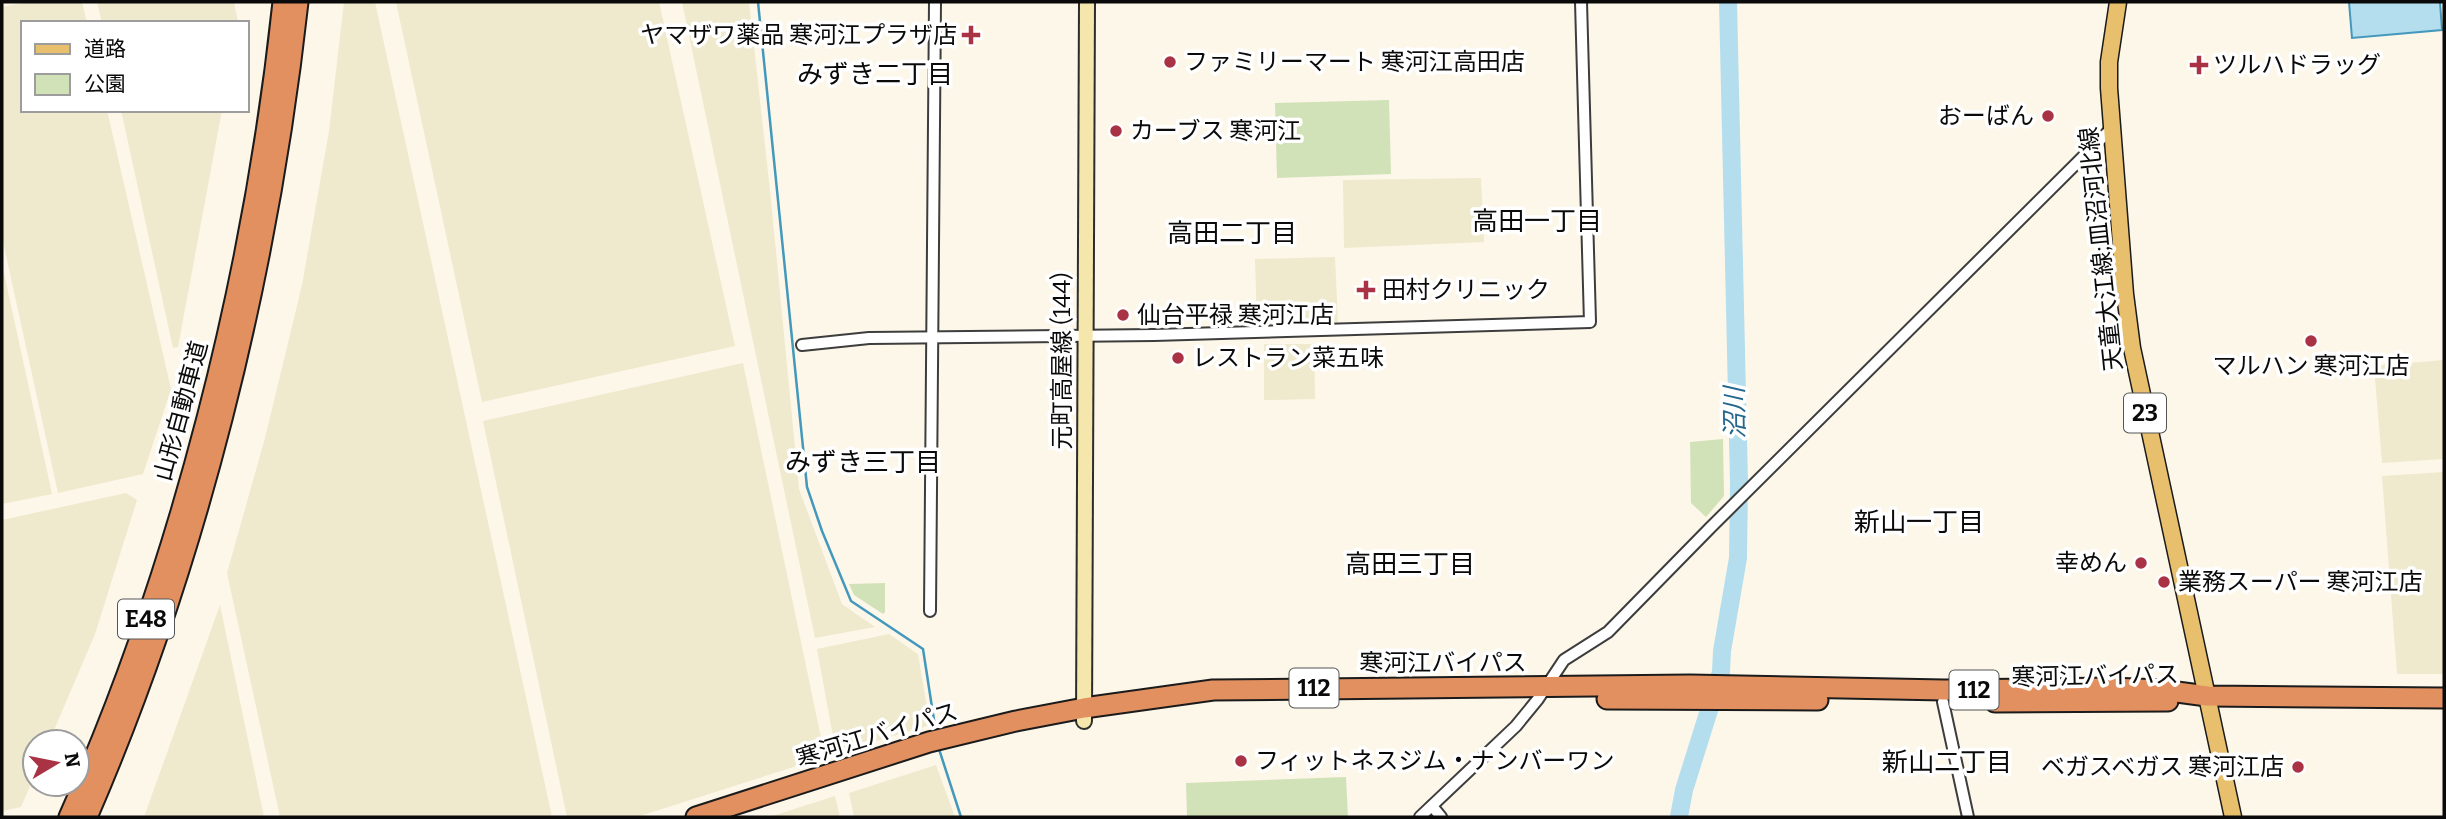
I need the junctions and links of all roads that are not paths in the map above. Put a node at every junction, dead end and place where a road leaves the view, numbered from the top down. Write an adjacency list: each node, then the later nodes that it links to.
1 (283, 2): 11 (highway, 山形自動車道 / E48)
2 (298, 2): 11 (highway, 山形自動車道 / E48)
3 (935, 2): 9 (street)
4 (1087, 2): 8 (main road, 元町高屋線 (144))
5 (1581, 2): 8 (street)
6 (2118, 2): 7 (main road, 天童大江線;皿沼河北線 / 23)
7 (2111, 129): 15 (street); 16 (main road, 天童大江線;皿沼河北線 / 23)
8 (1085, 336): 9 (street); 19 (main road, 元町高屋線 (144))
9 (934, 337): 10 (street); 13 (street)
10 (802, 345)
11 (222, 388): 12 (highway, 山形自動車道 / E48)
12 (214, 417): 22 (highway, 山形自動車道 / E48); 23 (highway, 山形自動車道 / E48)
13 (930, 611)
14 (1741, 692): 15 (highway, 寒河江バイパス / 112); 16 (highway, 寒河江バイパス / 112); 18 (highway, 寒河江バイパス / 112)
15 (1541, 693): 19 (highway, 寒河江バイパス / 112); 21 (street)
16 (2207, 696): 17 (highway, 寒河江バイパス / 112); 18 (highway, 寒河江バイパス / 112); 29 (main road, 天童大江線;皿沼河北線 / 23)
17 (2444, 698)
18 (1943, 702): 28 (street)
19 (1084, 714): 20 (highway, 寒河江バイパス / 112)
20 (939, 746): 24 (highway, 寒河江バイパス / 112); 25 (highway, 寒河江バイパス / 112)
21 (1432, 806): 26 (street); 27 (street)
22 (89, 813)
23 (69, 817)
24 (696, 817)
25 (739, 817)
26 (1420, 817)
27 (1441, 817)
28 (1968, 817)
29 (2233, 817)

